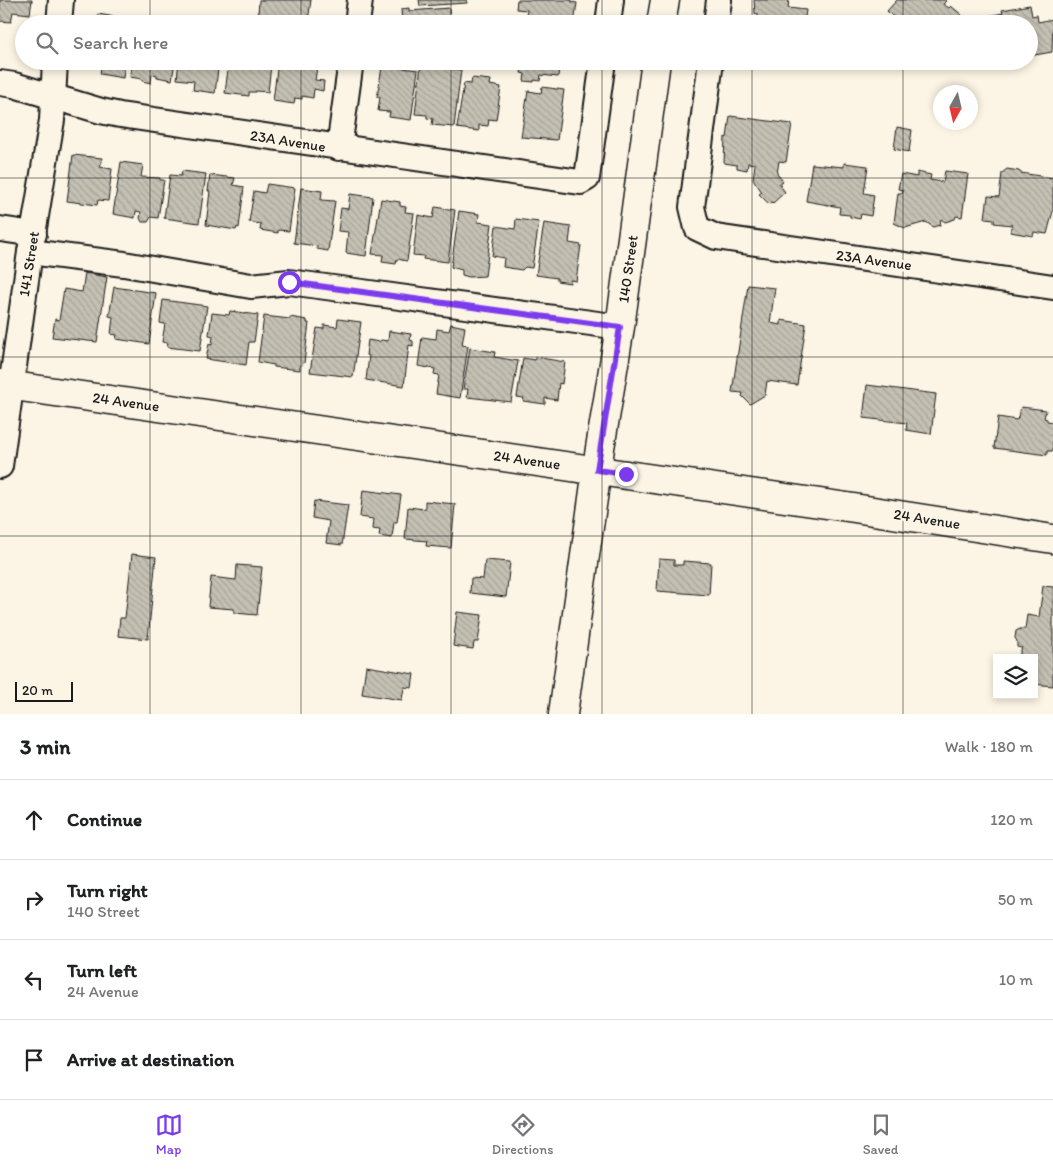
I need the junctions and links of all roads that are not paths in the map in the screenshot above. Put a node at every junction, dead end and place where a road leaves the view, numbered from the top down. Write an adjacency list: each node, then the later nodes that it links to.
1 (60, 0): 6 (street)
2 (360, 0): 7 (street)
3 (611, 0): 8 (street)
4 (664, 0): 9 (main road)
5 (719, 0): 10 (street)
6 (59, 15)
7 (358, 15)
8 (609, 15)
9 (662, 15)
10 (717, 15)
11 (54, 70): 17 (street, 141 Street)
12 (350, 70): 18 (street)
13 (602, 70): 18 (street, 23A Avenue)
14 (655, 70): 22 (main road, 140 Street)
15 (710, 70): 21 (street, 23A Avenue)
16 (0, 83): 17 (street, 23A Avenue)
17 (52, 97): 18 (street, 23A Avenue); 20 (street, 141 Street)
18 (338, 148)
19 (0, 229): 20 (street)
20 (32, 243): 22 (street); 23 (street, 141 Street)
21 (1053, 287)
22 (620, 327): 25 (main road, 140 Street)
23 (5, 385): 24 (street, 141 Street); 25 (main road, 24 Avenue)
24 (0, 466)
25 (597, 470): 26 (main road, 24 Avenue); 27 (main road, 140 Street)
26 (1053, 539)
27 (563, 714)

